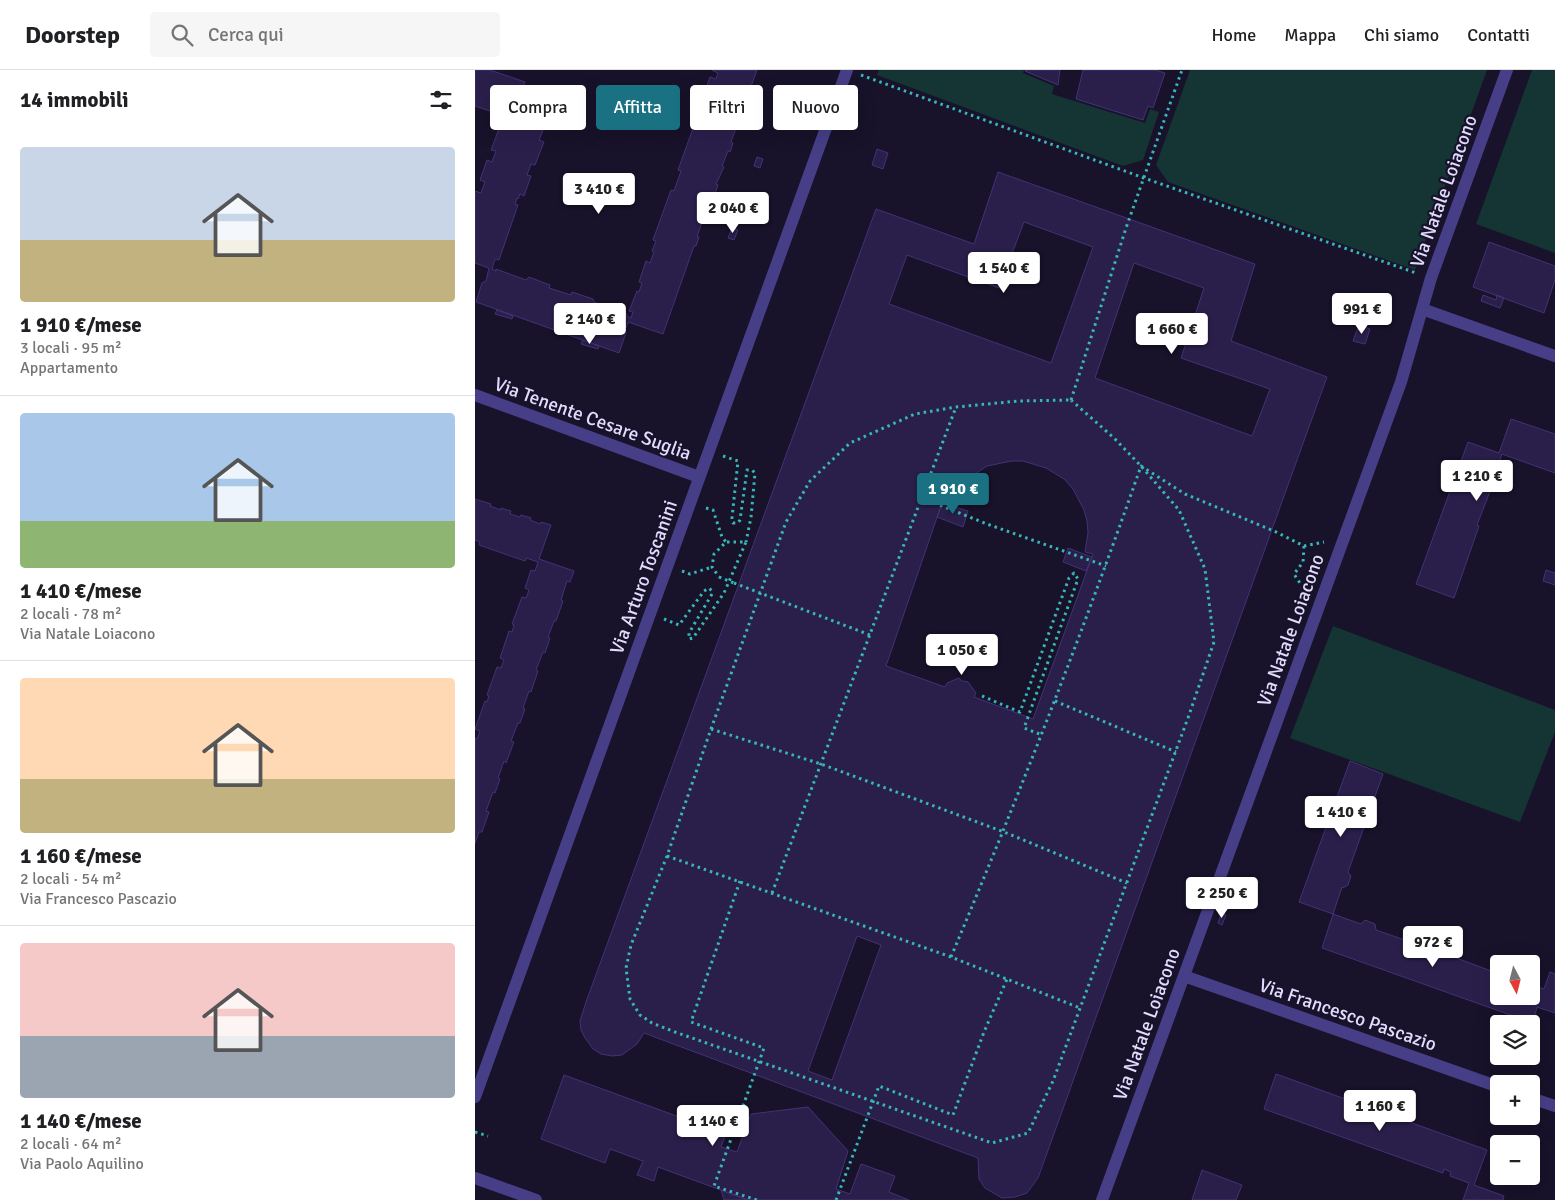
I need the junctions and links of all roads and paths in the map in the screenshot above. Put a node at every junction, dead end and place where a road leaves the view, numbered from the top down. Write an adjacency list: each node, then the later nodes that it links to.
1 (1182, 70): 4 (path)
2 (1507, 70): 5 (street, Via Natale Loiacono)
3 (853, 72): 4 (path); 11 (street, Via Arturo Toscanini)
4 (1144, 178): 5 (path); 9 (path)
5 (1431, 278): 6 (street, Via Natale Loiacono)
6 (1422, 309): 7 (street); 37 (street, Via Natale Loiacono)
7 (1555, 356)
8 (475, 395): 13 (street, Via Tenente Cesare Suglia)
9 (1071, 400): 10 (path); 12 (path)
10 (956, 407): 14 (path); 22 (path)
11 (708, 451): 13 (street, Via Arturo Toscanini); 17 (path)
12 (1141, 466): 18 (path); 21 (path); 29 (path)
13 (699, 476): 23 (street, Via Arturo Toscanini)
14 (922, 498): 18 (path); 24 (path)
15 (713, 510): 16 (path)
16 (726, 542): 17 (path); 19 (path)
17 (746, 542): 23 (path)
18 (1106, 566): 26 (path)
19 (712, 567): 20 (path); 22 (path, bridge)
20 (690, 574)
21 (1294, 574)
22 (760, 594): 24 (path); 27 (path)
23 (649, 614): 41 (street, Via Arturo Toscanini)
24 (870, 635): 30 (path)
25 (982, 696): 28 (path)
26 (1055, 701): 28 (path); 29 (path)
27 (711, 729): 30 (path); 32 (path)
28 (1042, 735): 31 (path)
29 (1176, 752): 34 (path)
30 (821, 764): 31 (path); 35 (path)
31 (1004, 832): 34 (path); 36 (path)
32 (667, 856): 33 (path); 39 (path)
33 (740, 881): 35 (path); 48 (path)
34 (1127, 883): 39 (path)
35 (773, 893): 36 (path)
36 (951, 957): 38 (path)
37 (1184, 976): 40 (street, Via Francesco Pascazio); 50 (street, Via Natale Loiacono)
38 (1007, 980): 39 (path); 49 (path)
39 (1080, 1008)
40 (1490, 1083)
41 (475, 1097)
42 (1540, 1101): 43 (street)
43 (1555, 1106)
44 (475, 1132): 45 (path)
45 (488, 1136)
46 (475, 1178): 47 (street)
47 (535, 1200)
48 (757, 1200)
49 (836, 1200)
50 (1102, 1200)

